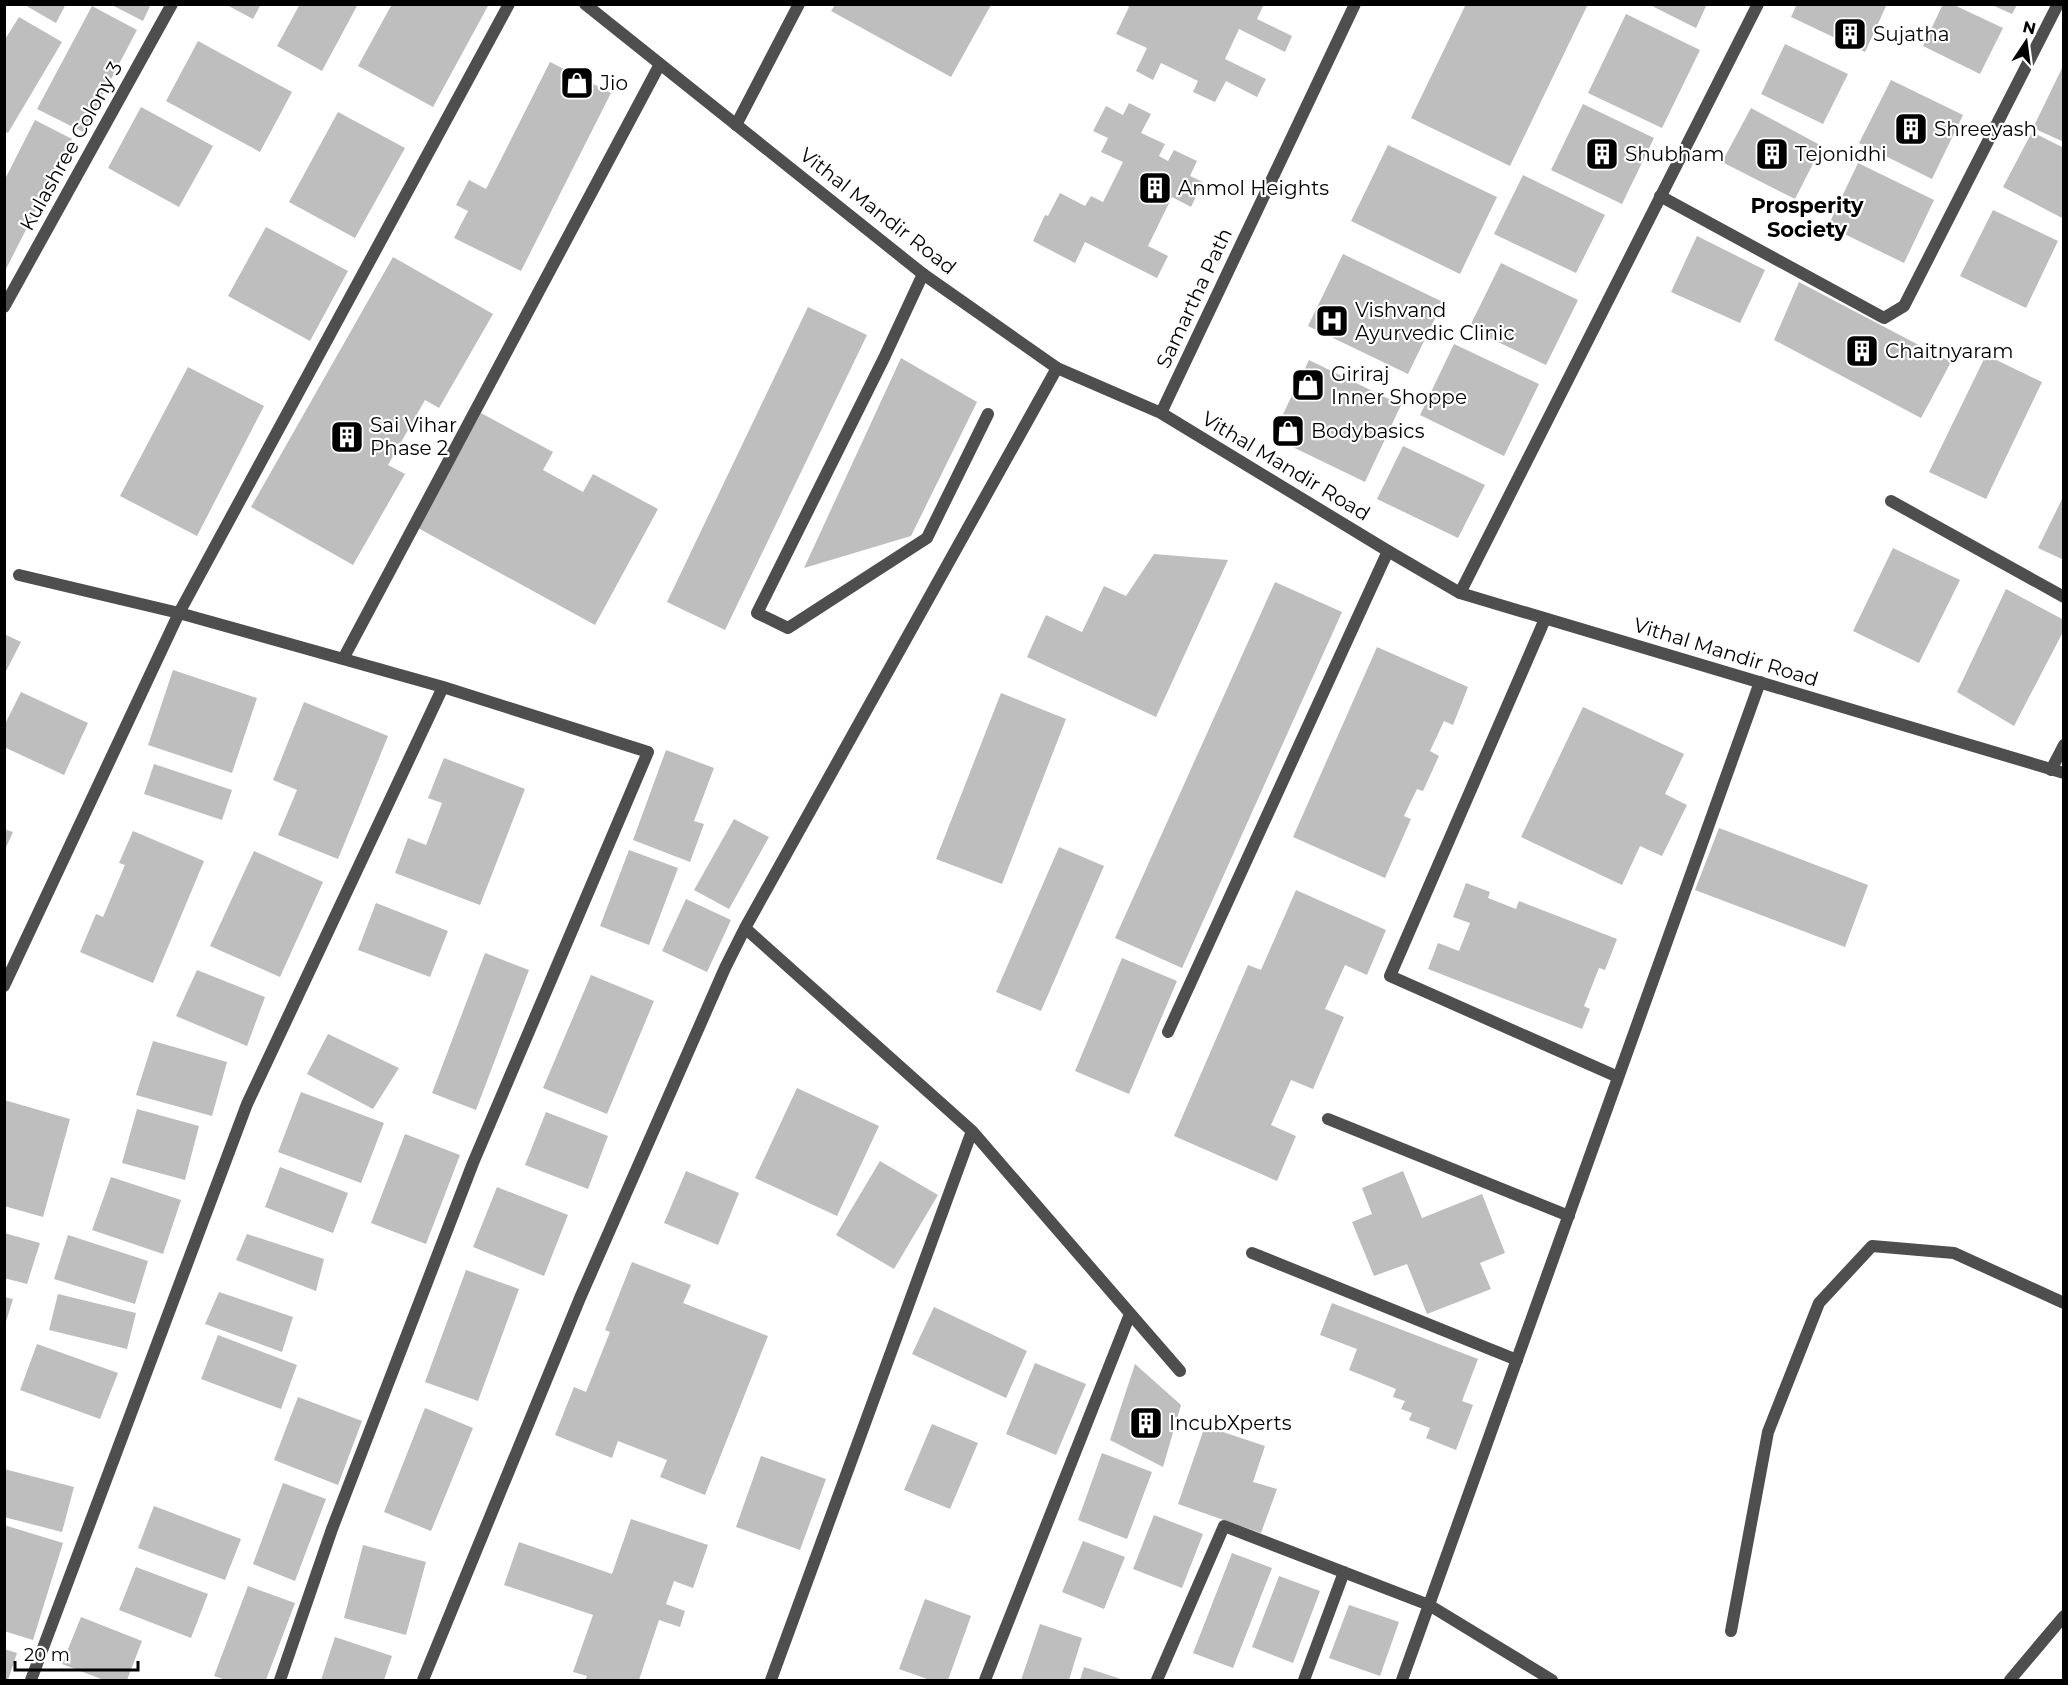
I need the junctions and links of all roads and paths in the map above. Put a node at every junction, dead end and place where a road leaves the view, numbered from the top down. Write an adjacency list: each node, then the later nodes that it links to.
1 (172, 4): 12 (street, Kulashree Colony 3)
2 (509, 4): 21 (street)
3 (585, 4): 8 (street, Vithal Mandir Road)
4 (799, 4): 9 (street)
5 (1355, 4): 14 (street, Samartha Path)
6 (1758, 4): 10 (street)
7 (2058, 4): 10 (street)
8 (660, 64): 9 (street, Vithal Mandir Road); 23 (street)
9 (736, 125): 11 (street, Vithal Mandir Road)
10 (1660, 196): 19 (street)
11 (924, 274): 13 (street, Vithal Mandir Road); 15 (street)
12 (4, 307)
13 (1057, 368): 14 (street, Vithal Mandir Road); 29 (street)
14 (1161, 412): 17 (street, Vithal Mandir Road)
15 (988, 414)
16 (1891, 501): 20 (street)
17 (1388, 551): 19 (street, Vithal Mandir Road); 31 (street)
18 (19, 575): 21 (street)
19 (1460, 593): 22 (street, Vithal Mandir Road)
20 (2064, 597)
21 (179, 614): 23 (street); 30 (street)
22 (1545, 619): 24 (street, Vithal Mandir Road); 32 (street)
23 (343, 659): 25 (street)
24 (1760, 682): 27 (street, Vithal Mandir Road); 32 (street)
25 (443, 687): 45 (street); 46 (street)
26 (2064, 745): 27 (street)
27 (2051, 770): 28 (street, Vithal Mandir Road)
28 (2064, 773)
29 (745, 928): 34 (street); 47 (street)
30 (4, 986)
31 (1168, 1032)
32 (1618, 1077): 35 (street)
33 (1328, 1119): 35 (street)
34 (972, 1131): 38 (street); 48 (street)
35 (1569, 1216): 39 (street)
36 (1252, 1253): 39 (street)
37 (2064, 1303): 44 (street)
38 (1130, 1314): 40 (street); 49 (street)
39 (1517, 1360): 42 (street)
40 (1180, 1371)
41 (1344, 1572): 42 (street); 50 (street); 51 (street)
42 (1429, 1605): 52 (street); 53 (street)
43 (2064, 1616): 54 (street)
44 (1731, 1631)
45 (31, 1680)
46 (280, 1680)
47 (423, 1680)
48 (771, 1680)
49 (985, 1680)
50 (1157, 1680)
51 (1304, 1680)
52 (1402, 1680)
53 (1552, 1680)
54 (2010, 1680)

